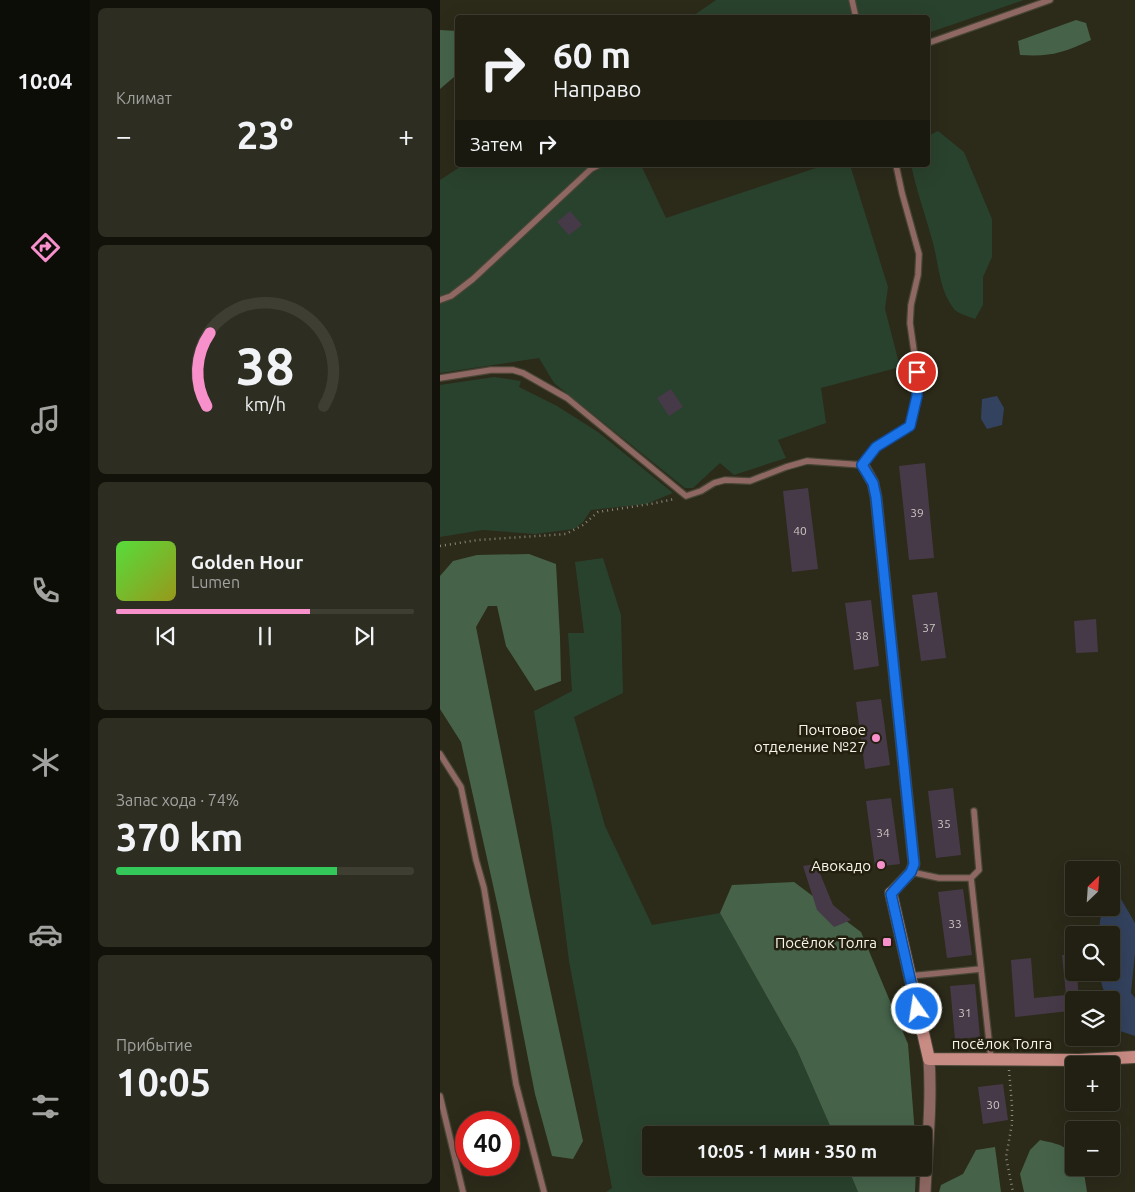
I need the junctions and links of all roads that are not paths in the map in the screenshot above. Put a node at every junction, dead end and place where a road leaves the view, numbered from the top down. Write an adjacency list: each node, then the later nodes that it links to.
1 (852, 0): 3 (lane)
2 (1050, 0): 4 (lane)
3 (855, 15)
4 (930, 42)
5 (596, 167): 7 (lane)
6 (896, 167): 9 (lane)
7 (440, 300)
8 (440, 378): 9 (lane)
9 (862, 465): 12 (street)
10 (440, 754): 22 (lane)
11 (974, 811): 13 (lane)
12 (911, 872): 13 (lane); 14 (street)
13 (971, 878): 15 (lane)
14 (891, 894): 16 (street)
15 (981, 969): 16 (lane); 19 (lane)
16 (910, 976): 18 (street)
17 (1135, 1057): 19 (street, посёлок Толга)
18 (929, 1059): 19 (street, посёлок Толга); 23 (street)
19 (991, 1060)
20 (440, 1096): 21 (lane)
21 (463, 1192)
22 (544, 1192)
23 (925, 1192)

